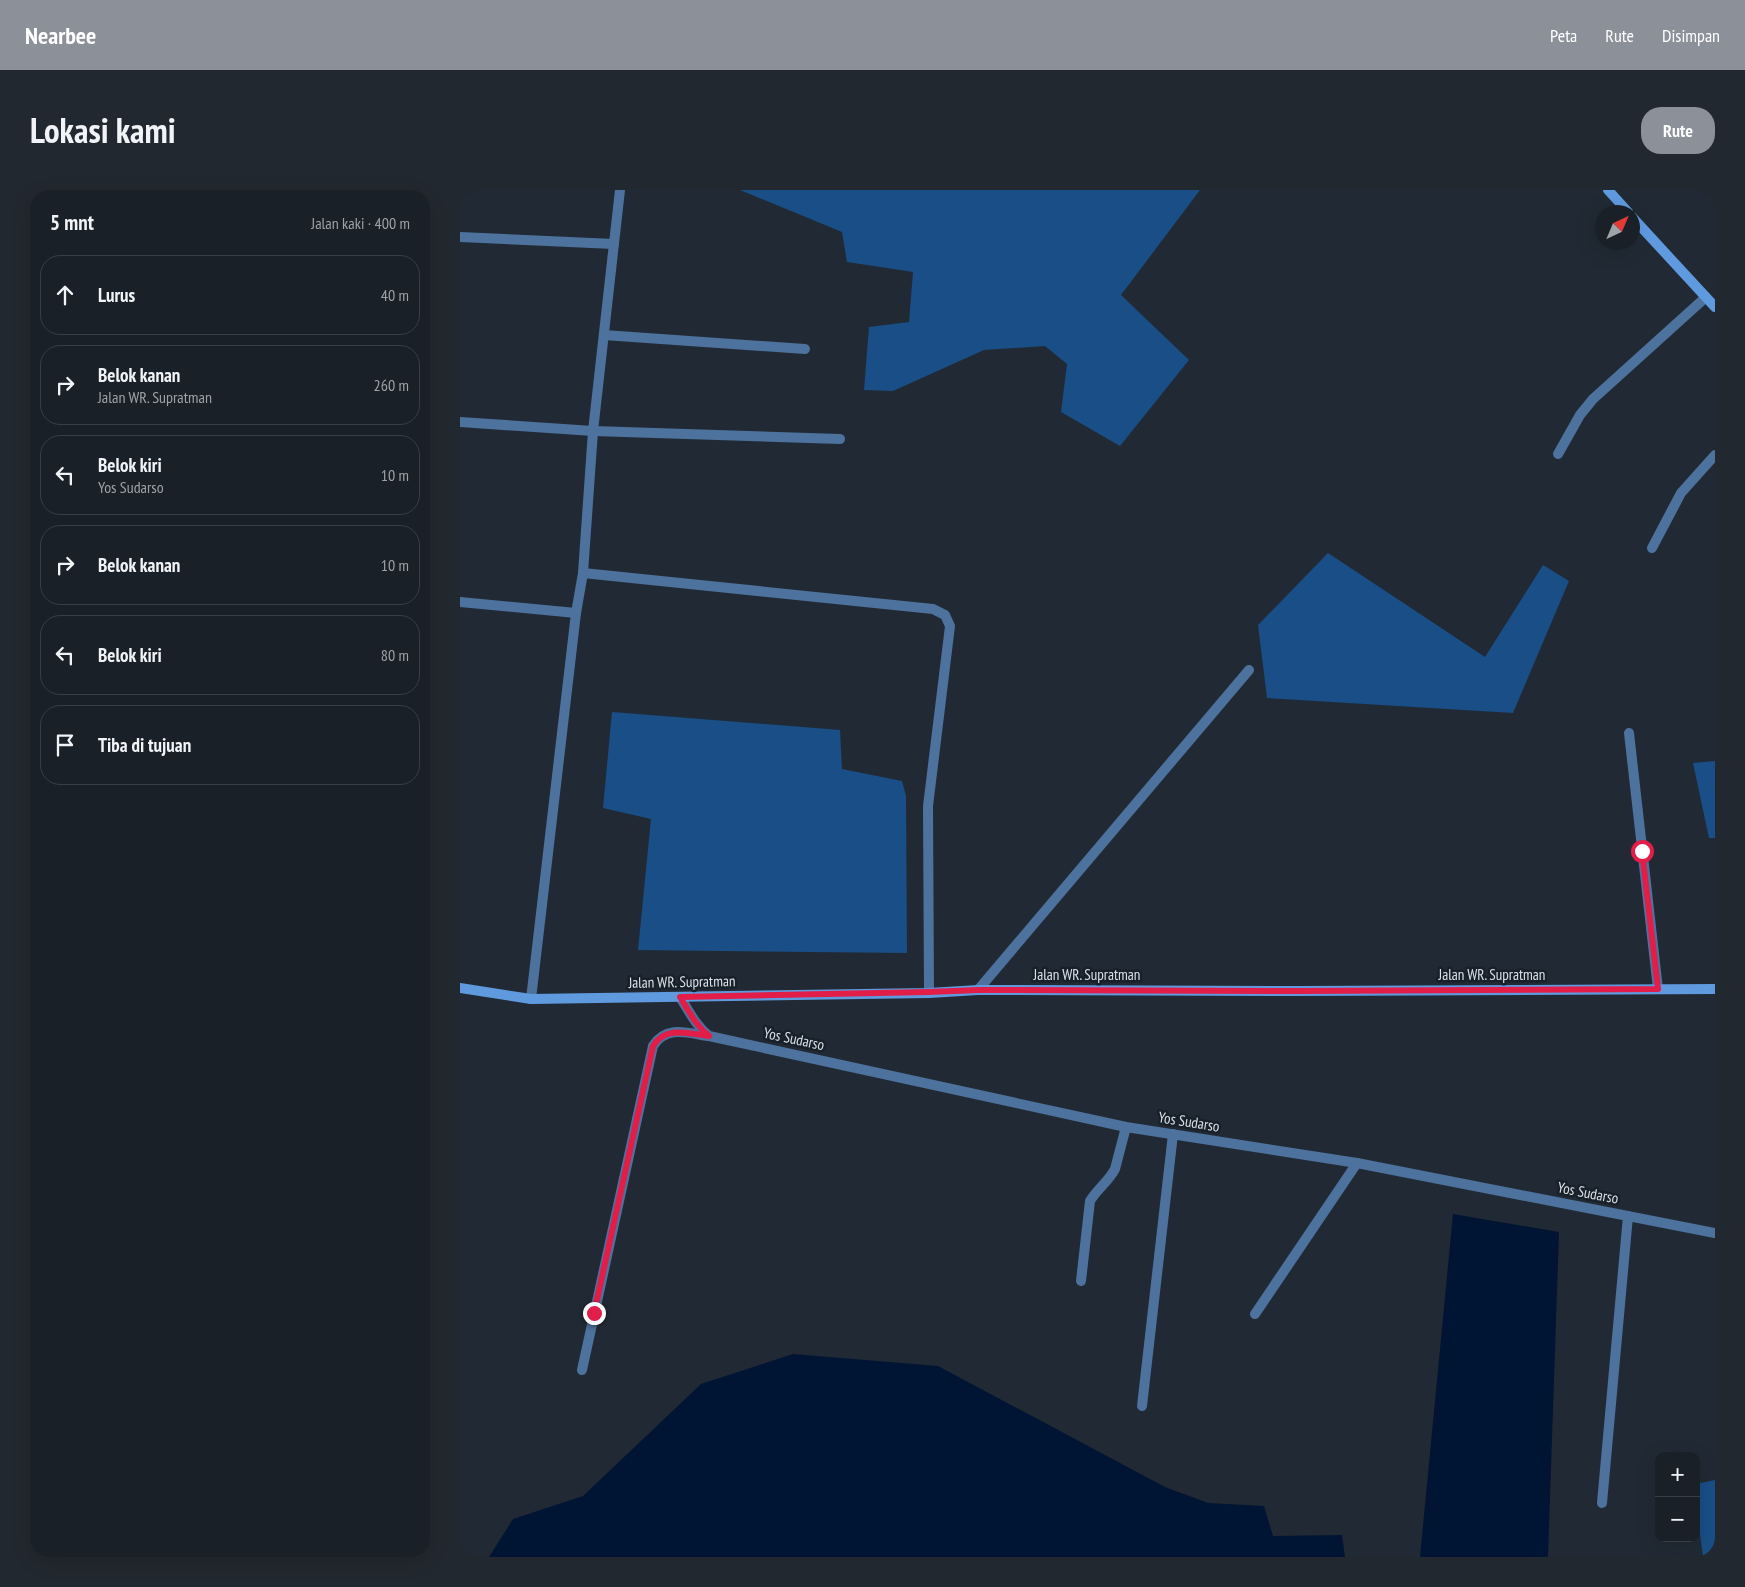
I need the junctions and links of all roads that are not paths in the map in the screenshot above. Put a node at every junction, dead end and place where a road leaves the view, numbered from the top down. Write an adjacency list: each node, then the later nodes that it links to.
1 (620, 190): 6 (street)
2 (1608, 190): 3 (street)
3 (1622, 205)
4 (1640, 226): 7 (street)
5 (460, 237): 6 (street)
6 (614, 244): 9 (street)
7 (1706, 297): 8 (street); 14 (street)
8 (1715, 307)
9 (604, 335): 10 (street); 12 (street)
10 (804, 349)
11 (460, 422): 12 (street)
12 (593, 431): 13 (street); 17 (street)
13 (840, 440)
14 (1558, 454)
15 (1715, 455): 16 (street)
16 (1652, 548)
17 (583, 573): 19 (street); 26 (street)
18 (460, 602): 19 (street)
19 (576, 613): 28 (street)
20 (1249, 670): 25 (street)
21 (1629, 734): 23 (street)
22 (460, 988): 28 (street, Jalan WR. Supratman)
23 (1658, 989): 24 (street, Jalan WR. Supratman); 25 (street, Jalan WR. Supratman)
24 (1715, 989)
25 (978, 990): 26 (street, Jalan WR. Supratman)
26 (929, 992): 27 (street, Jalan WR. Supratman)
27 (680, 997): 28 (street, Jalan WR. Supratman); 29 (street)
28 (530, 999)
29 (709, 1036): 30 (street, Yos Sudarso); 37 (street, Yos Sudarso)
30 (1126, 1127): 31 (street, Yos Sudarso); 35 (street)
31 (1173, 1134): 32 (street, Yos Sudarso); 38 (street)
32 (1357, 1163): 33 (street, Yos Sudarso); 36 (street)
33 (1628, 1216): 34 (street, Yos Sudarso); 39 (street)
34 (1715, 1233)
35 (1080, 1281)
36 (1255, 1314)
37 (582, 1370)
38 (1142, 1406)
39 (1602, 1503)

